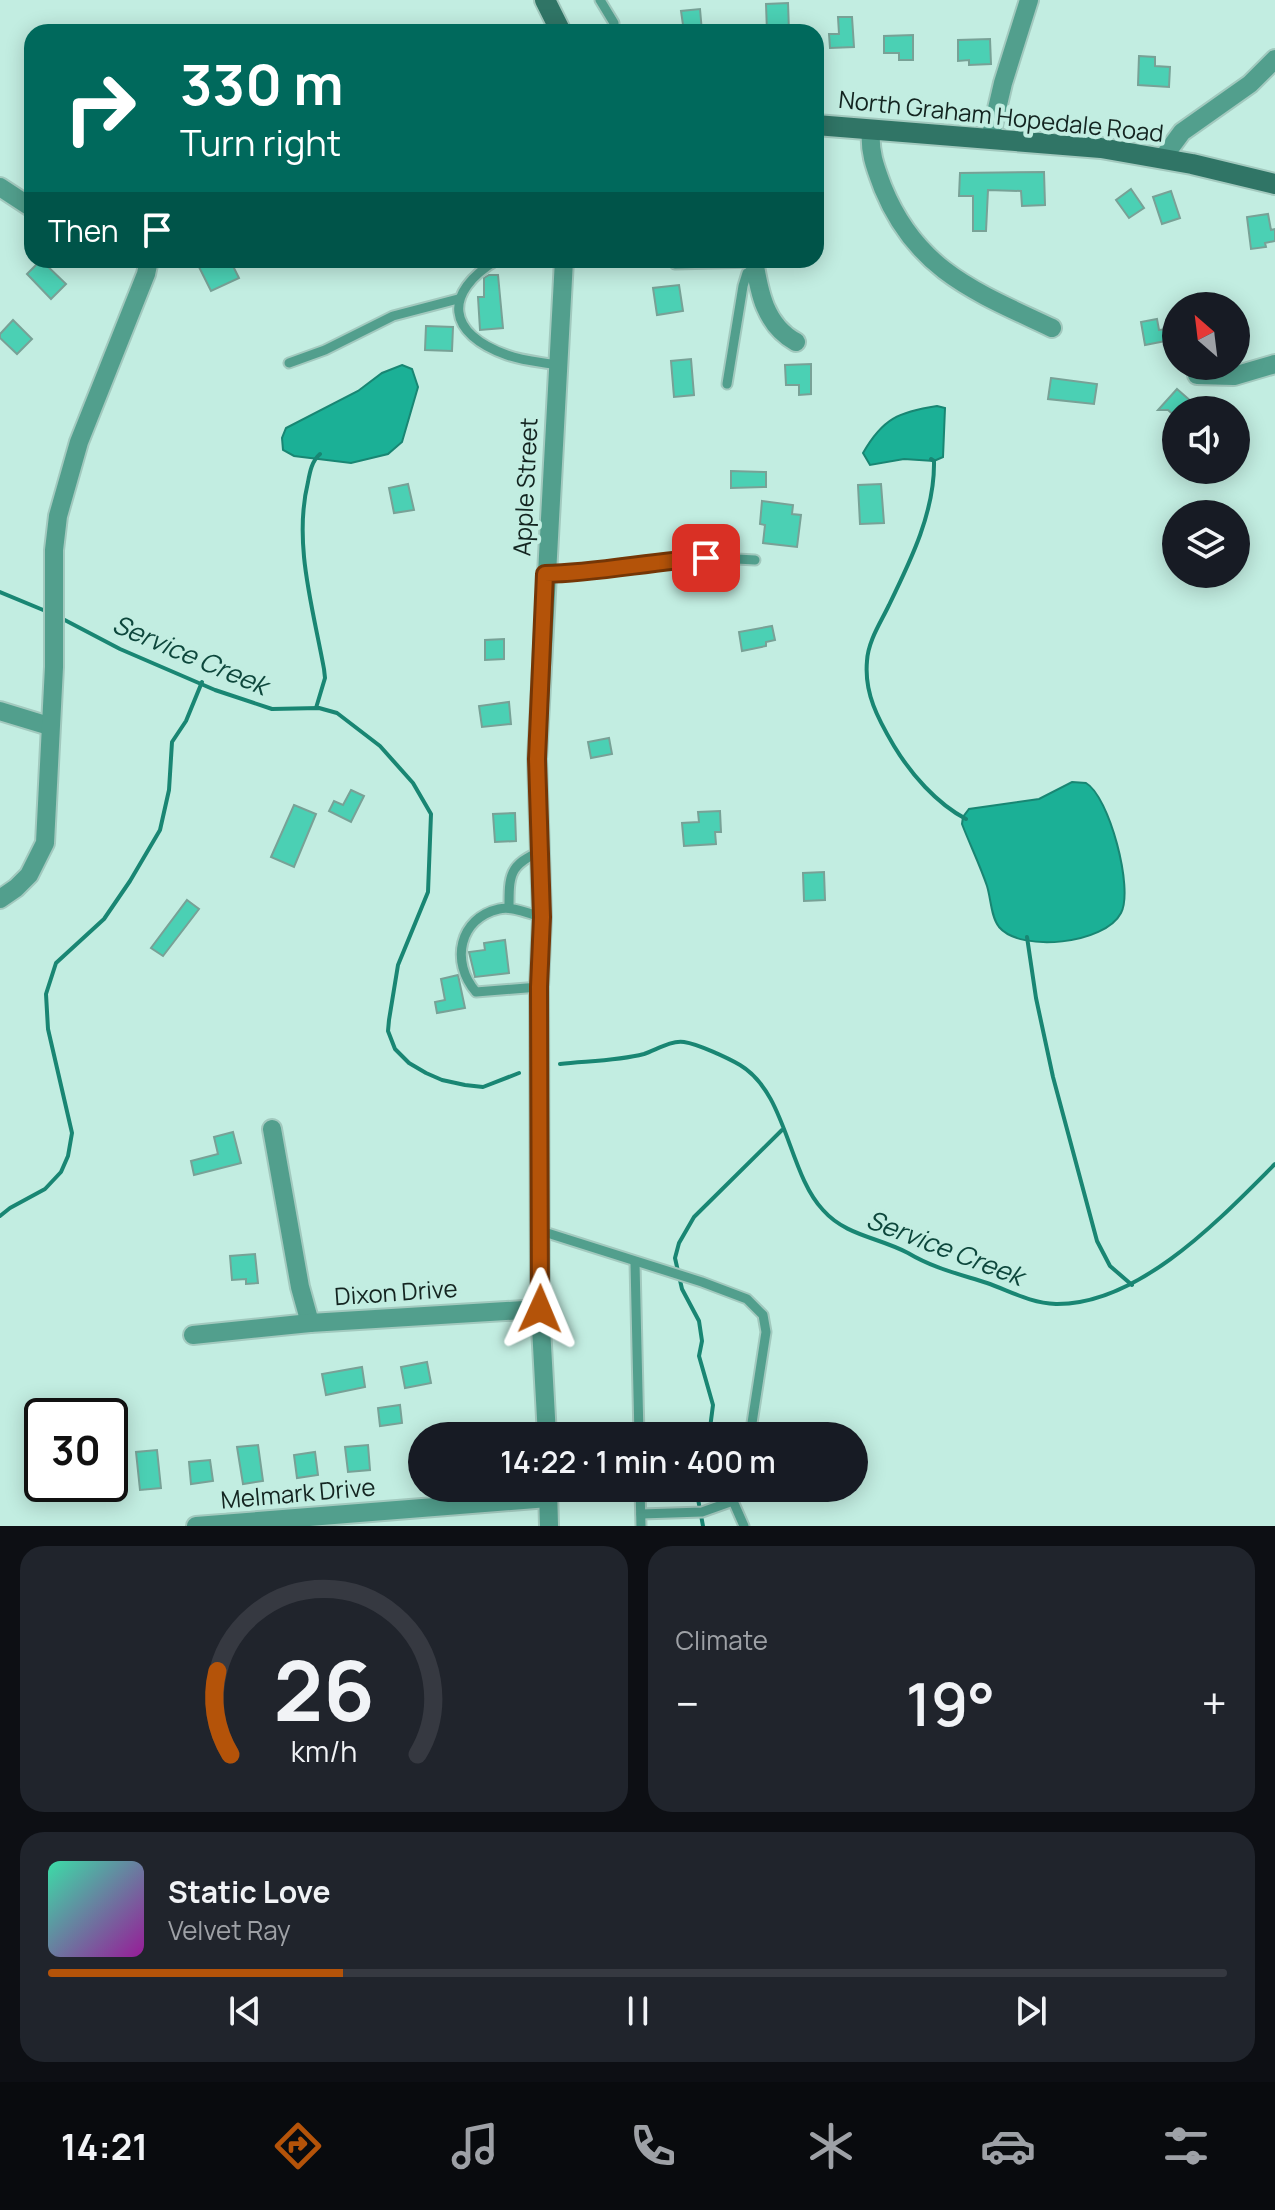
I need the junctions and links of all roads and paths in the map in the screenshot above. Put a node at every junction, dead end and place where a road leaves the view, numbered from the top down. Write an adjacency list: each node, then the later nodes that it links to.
1 (545, 0): 4 (street)
2 (600, 0): 5 (lane)
3 (1029, 0): 9 (street)
4 (557, 24)
5 (614, 24)
6 (1275, 59): 10 (street)
7 (824, 126): 8 (street, North Graham Hopedale Road)
8 (871, 129): 9 (street, North Graham Hopedale Road); 20 (street)
9 (990, 139): 10 (street, North Graham Hopedale Road)
10 (1162, 159): 11 (street, North Graham Hopedale Road)
11 (1275, 184)
12 (0, 187): 13 (street)
13 (24, 203)
14 (147, 268): 30 (street)
15 (483, 268): 19 (lane)
16 (563, 268): 24 (street, Apple Street)
17 (751, 268): 26 (lane)
18 (755, 268): 21 (street)
19 (458, 299): 22 (lane); 24 (lane)
20 (1052, 328)
21 (796, 342)
22 (289, 363)
23 (1275, 364): 25 (street)
24 (557, 365): 28 (street, Apple Street)
25 (1250, 371)
26 (727, 384)
27 (755, 560): 28 (lane)
28 (545, 574): 31 (street, Apple Street)
29 (0, 711): 30 (street)
30 (49, 726): 32 (street)
31 (541, 851): 33 (lane); 34 (street, Apple Street)
32 (0, 899)
33 (509, 908): 34 (lane); 35 (lane)
34 (542, 917): 35 (street, Apple Street)
35 (539, 987): 37 (street, Apple Street)
36 (272, 1129): 40 (street, Dixon Drive)
37 (541, 1231): 38 (lane); 39 (street, Apple Street)
38 (635, 1263): 43 (lane); 44 (lane)
39 (540, 1309): 40 (street, Dixon Drive); 42 (street, Apple Street)
40 (310, 1323): 41 (street)
41 (193, 1335)
42 (546, 1422)
43 (639, 1422)
44 (752, 1422)
45 (487, 1502): 51 (street, Melmark Drive)
46 (548, 1502): 53 (street)
47 (641, 1502): 50 (lane)
48 (730, 1502): 50 (lane)
49 (733, 1502): 55 (lane)
50 (641, 1514): 54 (lane)
51 (373, 1519): 52 (street, Melmark Drive)
52 (196, 1526)
53 (549, 1526)
54 (641, 1526)
55 (744, 1526)

